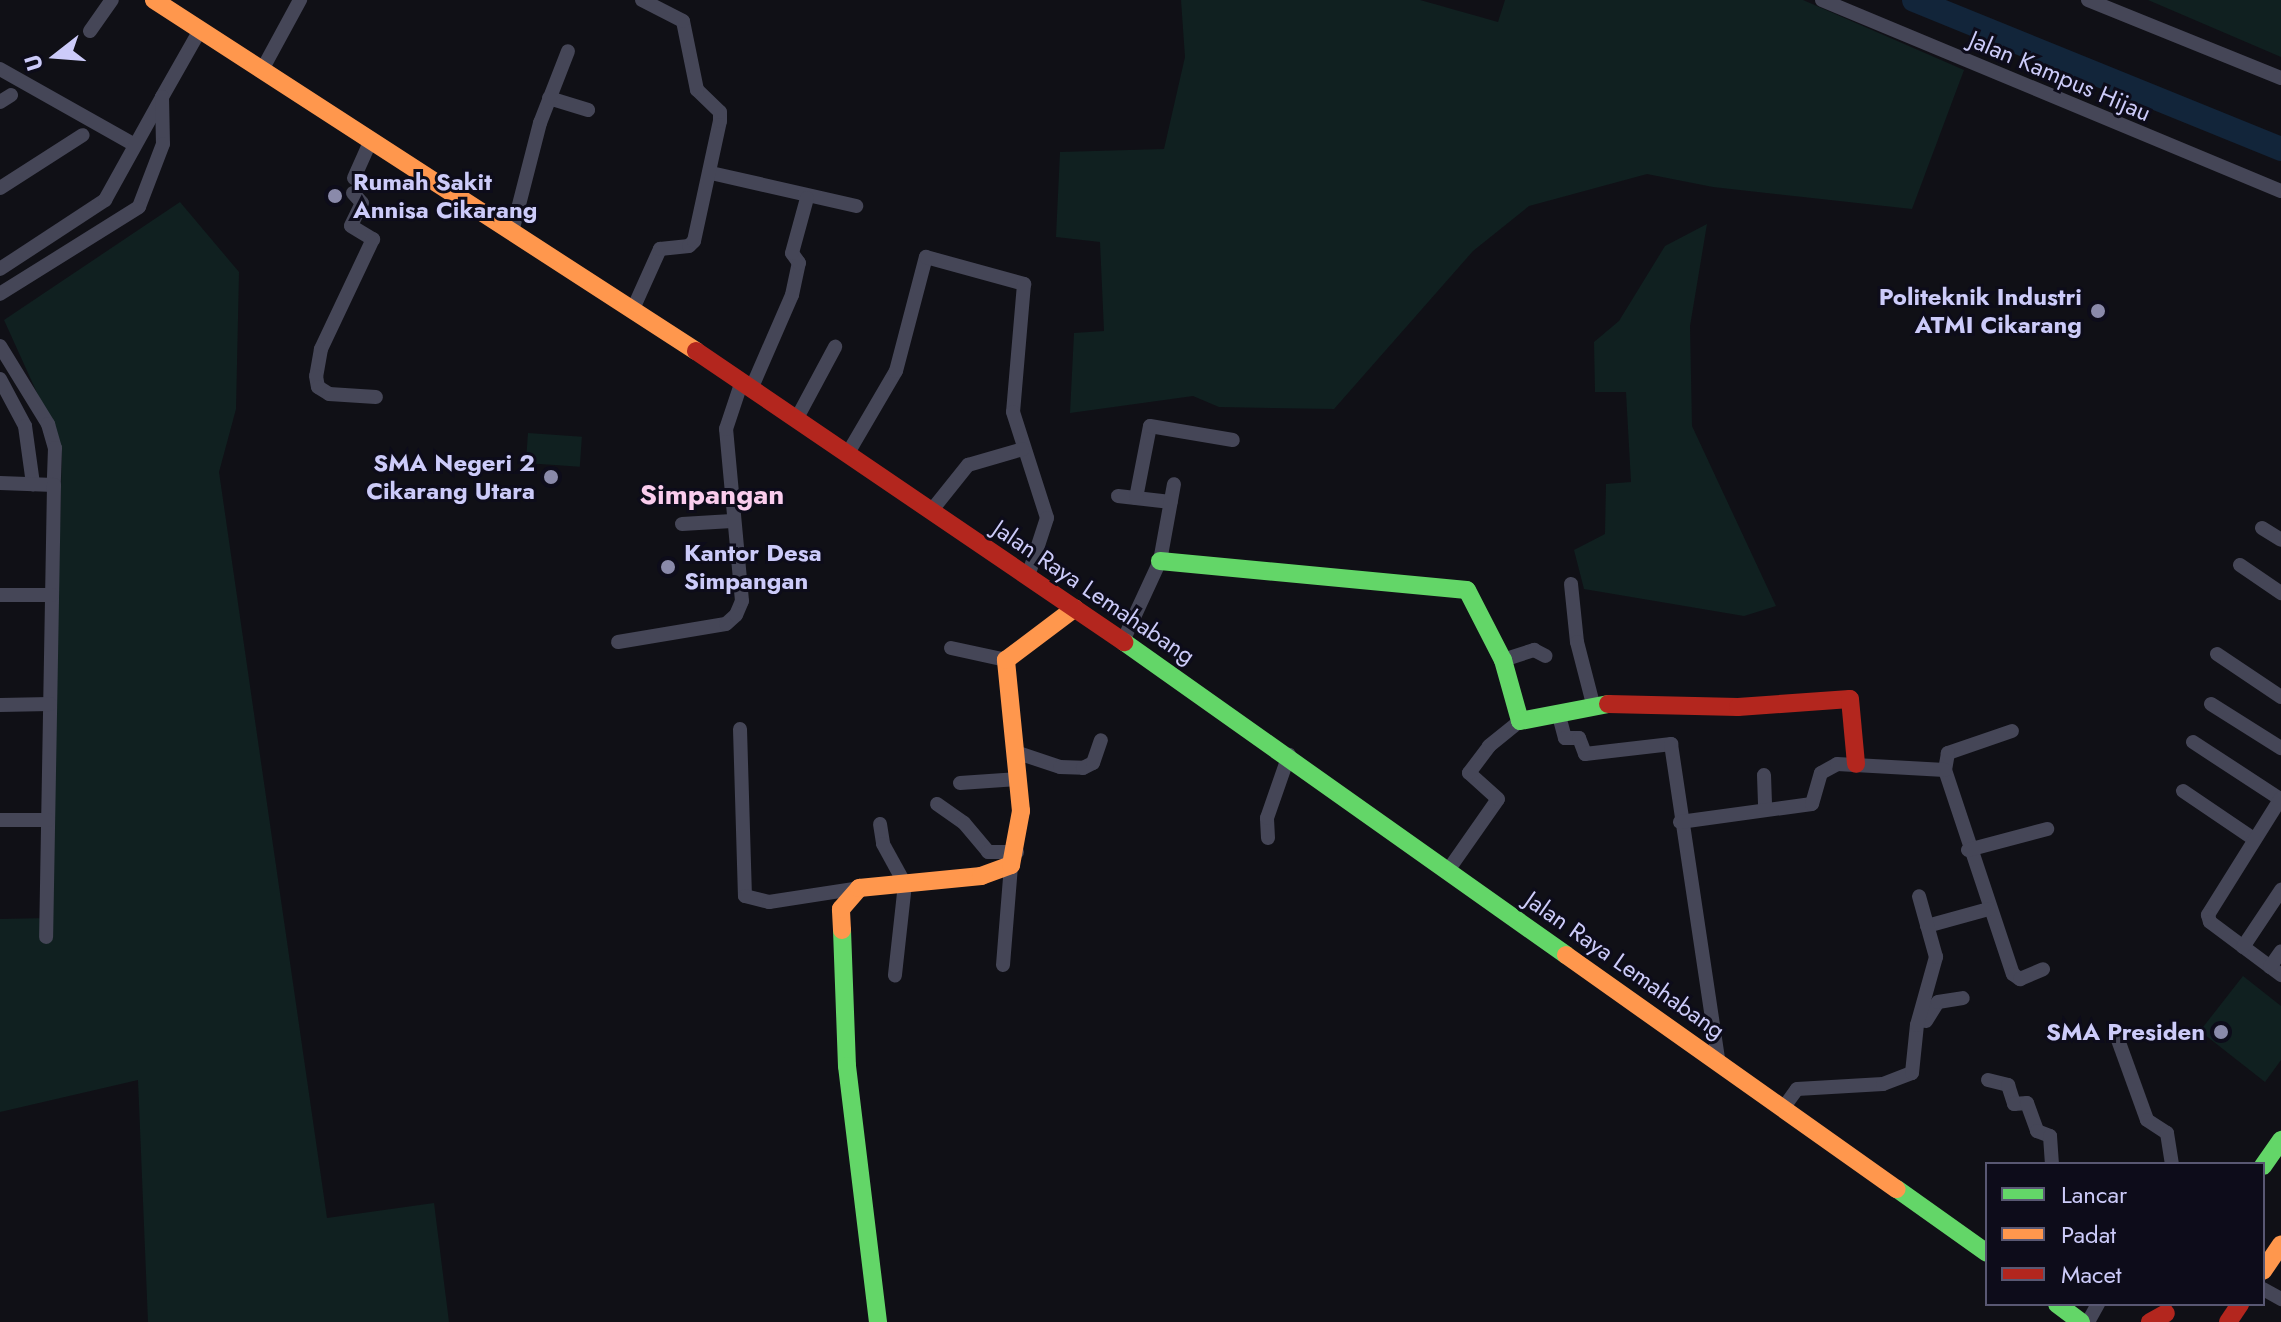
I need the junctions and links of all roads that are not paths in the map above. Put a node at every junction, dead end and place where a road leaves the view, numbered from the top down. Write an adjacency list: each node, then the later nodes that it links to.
1 (112, 0): 8 (street)
2 (300, 0): 11 (street)
3 (642, 0): 19 (street)
4 (1822, 0): 21 (street, Jalan Kampus Hijau)
5 (2088, 0): 12 (street)
6 (160, 2): 7 (main road, Jalan Raya Lemahabang)
7 (200, 30): 11 (main road, Jalan Raya Lemahabang); 13 (street)
8 (90, 31)
9 (568, 51): 14 (street)
10 (0, 69): 18 (street)
11 (262, 70): 17 (main road, Jalan Raya Lemahabang)
12 (2281, 78)
13 (162, 97): 18 (street); 26 (street)
14 (549, 98): 15 (street); 24 (street)
15 (588, 110)
16 (83, 135): 20 (street)
17 (371, 140): 24 (main road, Jalan Raya Lemahabang); 32 (street)
18 (133, 144): 25 (street)
19 (711, 173): 22 (street); 27 (street)
20 (0, 188)
21 (2281, 191)
22 (807, 198): 23 (street); 31 (street)
23 (856, 206)
24 (512, 232): 27 (main road, Jalan Raya Lemahabang)
25 (0, 269)
26 (0, 294)
27 (633, 309): 31 (main road, Jalan Raya Lemahabang)
28 (0, 346): 40 (street)
29 (835, 347): 33 (street)
30 (0, 379): 38 (street)
31 (747, 384): 33 (main road, Jalan Raya Lemahabang); 45 (street)
32 (376, 397)
33 (797, 418): 36 (main road, Jalan Raya Lemahabang)
34 (1233, 440): 42 (street)
35 (1023, 449): 36 (street); 44 (street); 51 (street)
36 (848, 453): 44 (main road, Jalan Raya Lemahabang)
37 (0, 483): 38 (street)
38 (33, 484): 40 (street)
39 (1174, 484): 43 (street)
40 (54, 485): 55 (street)
41 (1118, 496): 42 (street)
42 (1136, 498): 43 (street)
43 (1171, 502): 49 (street)
44 (932, 510): 51 (main road, Jalan Raya Lemahabang)
45 (732, 521): 46 (street); 58 (street)
46 (682, 524)
47 (2262, 528): 48 (street)
48 (2281, 540)
49 (1160, 561): 57 (street); 63 (main road)
50 (2240, 565): 53 (street)
51 (1028, 576): 56 (main road, Jalan Raya Lemahabang)
52 (1571, 584): 66 (street)
53 (2281, 593)
54 (0, 595): 55 (street)
55 (52, 595): 65 (street)
56 (1075, 608): 57 (main road, Jalan Raya Lemahabang); 62 (main road)
57 (1123, 641): 77 (main road, Jalan Raya Lemahabang)
58 (618, 642)
59 (951, 648): 62 (street)
60 (2217, 654): 64 (street)
61 (1546, 656): 63 (street)
62 (1006, 660): 76 (main road)
63 (1503, 660): 70 (main road)
64 (2281, 697)
65 (50, 704): 68 (street); 88 (street)
66 (1593, 704): 69 (main road); 78 (main road)
67 (2211, 704): 75 (street)
68 (0, 705)
69 (1558, 712): 70 (main road); 89 (street)
70 (1520, 721): 96 (street)
71 (740, 729): 98 (street)
72 (2012, 731): 79 (street)
73 (1101, 740): 76 (street)
74 (2193, 742): 84 (street)
75 (2281, 748)
76 (1018, 753): 81 (main road)
77 (1289, 755): 92 (street); 96 (main road, Jalan Raya Lemahabang)
78 (1856, 764): 79 (street); 86 (street)
79 (1945, 770): 94 (street)
80 (1764, 775): 86 (street)
81 (1019, 779): 82 (street); 95 (main road)
82 (960, 783)
83 (2183, 791): 93 (street)
84 (2281, 798): 93 (street)
85 (937, 804): 95 (street)
86 (1765, 808): 89 (street)
87 (0, 820): 88 (street)
88 (48, 820): 103 (street)
89 (1680, 822): 112 (street)
90 (880, 824): 97 (street)
91 (2047, 829): 94 (street)
92 (1268, 838)
93 (2254, 839): 104 (street)
94 (1968, 850): 101 (street)
95 (1014, 859): 97 (main road); 106 (street)
96 (1449, 869): 112 (main road, Jalan Raya Lemahabang)
97 (905, 884): 98 (main road); 109 (street)
98 (859, 888): 124 (main road)
99 (2281, 890): 104 (street)
100 (1919, 896): 102 (street)
101 (1989, 909): 102 (street); 107 (street)
102 (1927, 926): 113 (street)
103 (46, 937)
104 (2243, 947): 108 (street)
105 (2281, 951): 108 (street)
106 (1003, 965)
107 (2043, 969)
108 (2276, 971)
109 (895, 975)
110 (1963, 998): 113 (street)
111 (2117, 1037): 118 (street)
112 (1718, 1060): 115 (main road, Jalan Raya Lemahabang)
113 (1913, 1068): 115 (street)
114 (1988, 1080): 117 (street)
115 (1784, 1107): 121 (main road, Jalan Raya Lemahabang)
116 (2281, 1140): 119 (main road)
117 (2052, 1162)
118 (2172, 1162)
119 (2265, 1163)
120 (2281, 1244): 122 (main road)
121 (1985, 1252)
122 (2265, 1268)
123 (2060, 1306): 125 (main road)
124 (878, 1322)
125 (2081, 1322)

